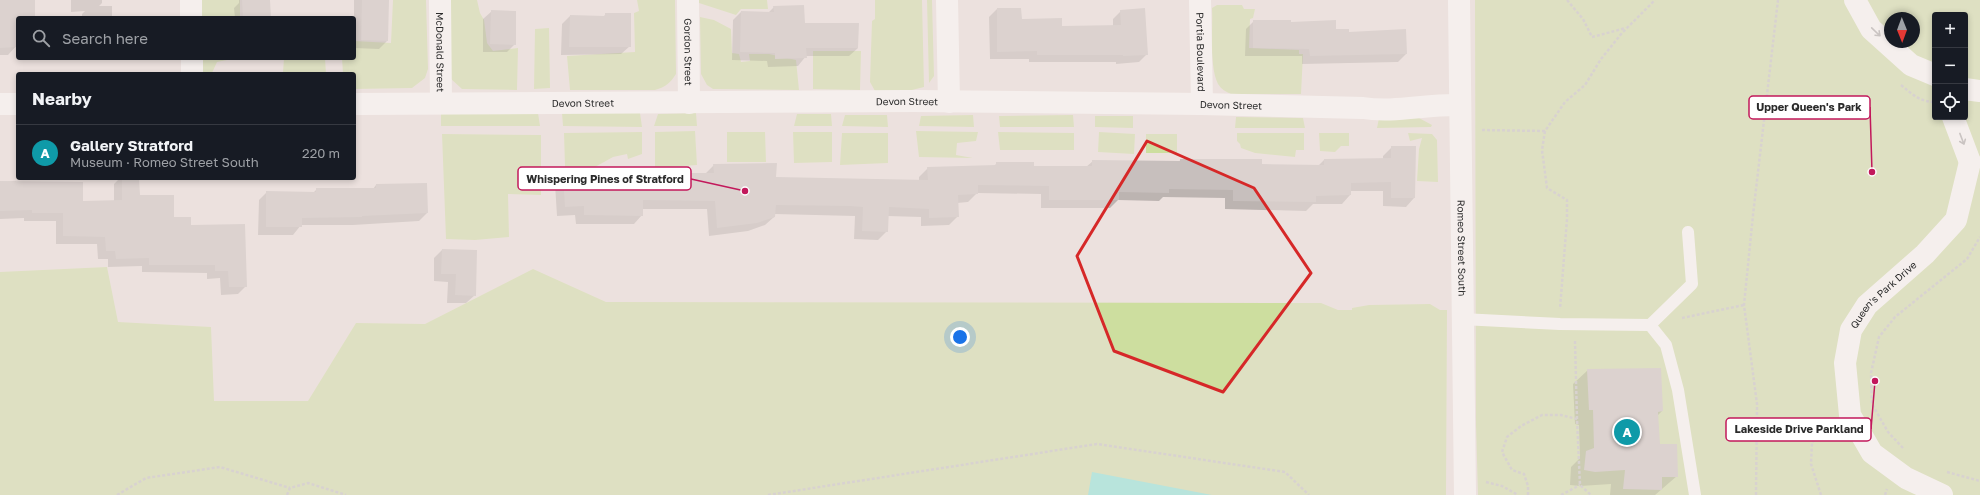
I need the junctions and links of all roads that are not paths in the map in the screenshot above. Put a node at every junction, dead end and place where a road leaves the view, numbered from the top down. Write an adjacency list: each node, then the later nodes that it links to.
1 (191, 0): 8 (street)
2 (440, 0): 17 (street, McDonald Street)
3 (688, 0): 18 (street, Gordon Street)
4 (947, 0): 16 (street)
5 (1200, 0): 22 (street, Portia Boulevard)
6 (1459, 0): 23 (street, Romeo Street South)
7 (1855, 0): 10 (street, one-way to 10)
8 (191, 16)
9 (192, 60): 11 (street)
10 (1911, 65): 12 (street); 13 (street)
11 (192, 72)
12 (1932, 74)
13 (1932, 87)
14 (1968, 89): 15 (street)
15 (1980, 91)
16 (949, 102): 18 (street, Devon Street); 22 (street, Devon Street)
17 (441, 103): 18 (street, Devon Street); 21 (street, Devon Street)
18 (690, 103)
19 (0, 104): 20 (street)
20 (16, 104)
21 (356, 104)
22 (1202, 104): 23 (street, Devon Street)
23 (1459, 105): 27 (street, Romeo Street South)
24 (1955, 120): 25 (street, one-way to 25)
25 (1975, 157): 30 (street, Queen's Park Drive)
26 (1688, 232): 28 (lane)
27 (1462, 319): 28 (lane); 29 (street, Romeo Street South)
28 (1650, 325): 31 (lane)
29 (1465, 487)
30 (1938, 494)
31 (1695, 495)

